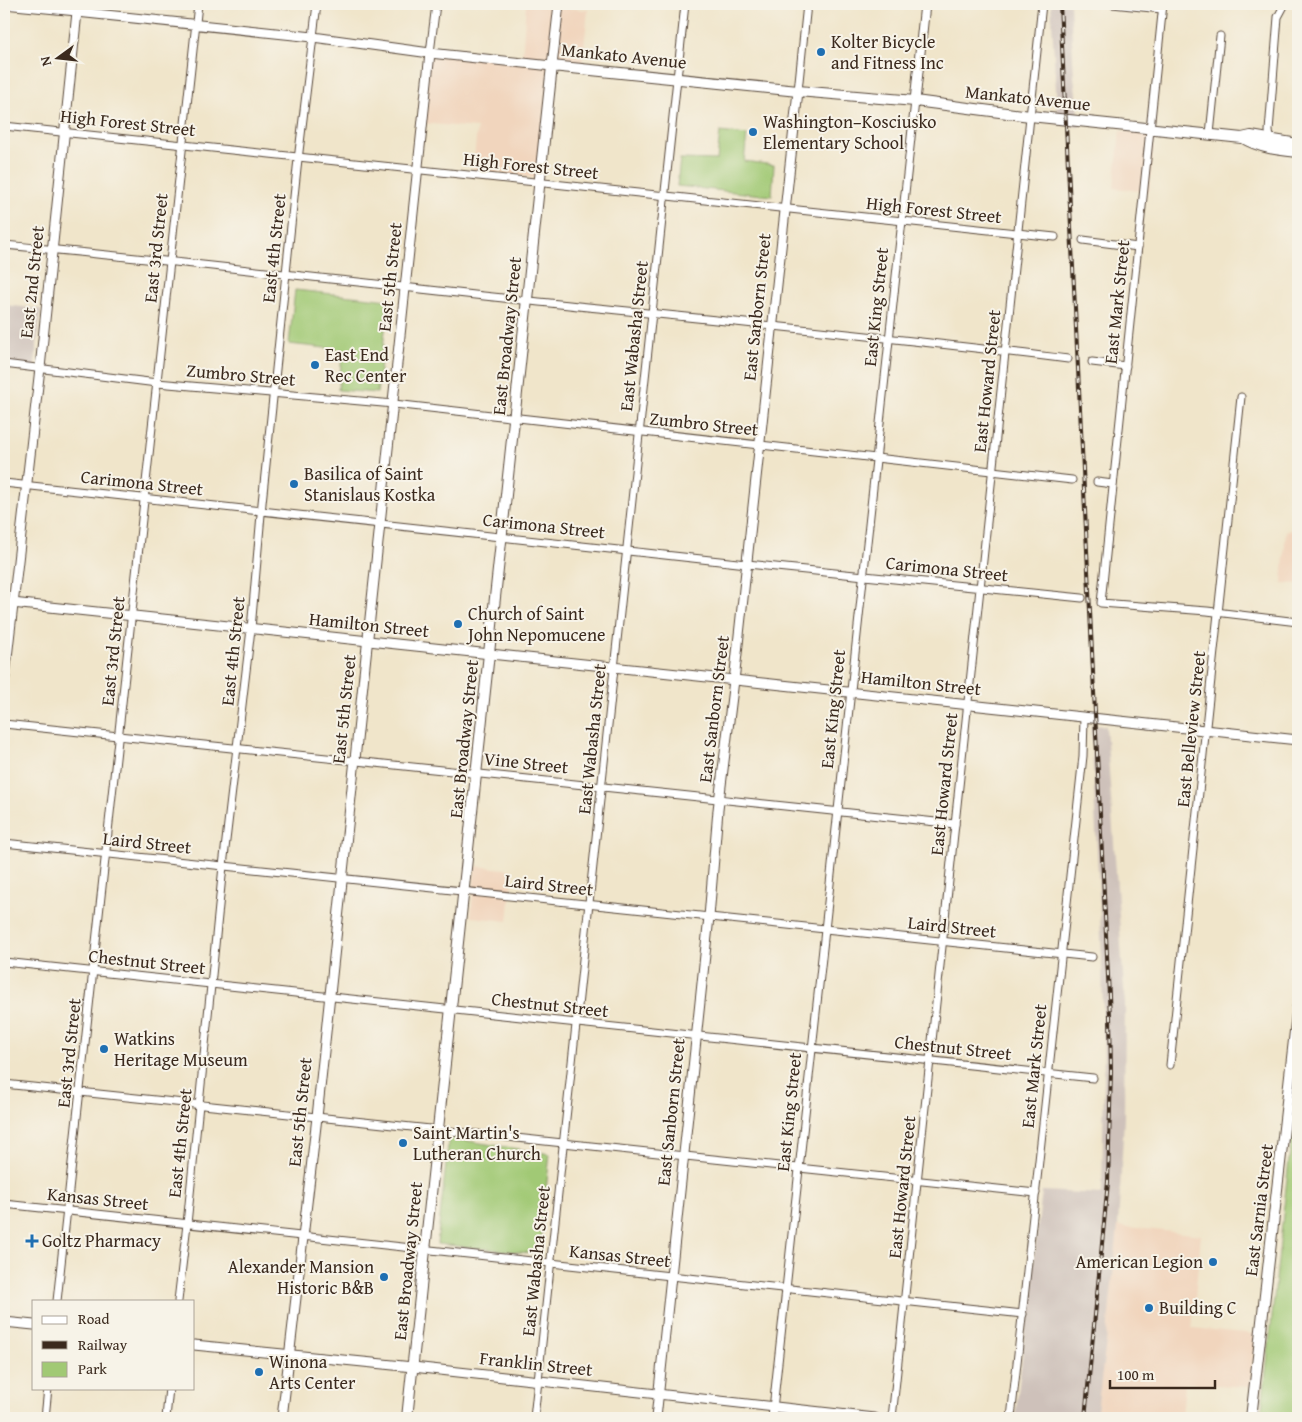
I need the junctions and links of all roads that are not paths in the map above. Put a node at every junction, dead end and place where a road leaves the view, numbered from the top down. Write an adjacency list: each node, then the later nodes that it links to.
1 (198, 4): 14 (street, East 3rd Street)
2 (317, 4): 16 (street, East 4th Street)
3 (436, 4): 17 (street, East 5th Street)
4 (559, 4): 18 (street, East Broadway Street)
5 (685, 4): 19 (street, East Wabasha Street)
6 (807, 4): 20 (street, East Sanborn Street)
7 (925, 4): 21 (street, East King Street)
8 (1042, 4): 22 (street, East Howard Street)
9 (1112, 4): 12 (street)
10 (1285, 4): 28 (street)
11 (4, 5): 13 (street, Mankato Avenue)
12 (1162, 7): 24 (street, East Mark Street)
13 (77, 8): 14 (street, Mankato Avenue); 25 (street, East 2nd Street)
14 (196, 24): 16 (street, Mankato Avenue); 29 (street, East 3rd Street)
15 (1220, 36): 26 (street)
16 (313, 37): 17 (street, Mankato Avenue); 32 (street, East 4th Street)
17 (430, 53): 18 (street, Mankato Avenue); 33 (street, East 5th Street)
18 (552, 66): 19 (main road, Mankato Avenue); 34 (main road, East Broadway Street)
19 (678, 77): 20 (main road, Mankato Avenue); 35 (street, East Wabasha Street)
20 (798, 91): 21 (main road, Mankato Avenue); 36 (street, East Sanborn Street)
21 (915, 101): 22 (main road, Mankato Avenue); 37 (street, East King Street)
22 (1030, 116): 24 (main road, Mankato Avenue); 38 (street, East Howard Street)
23 (4, 126): 25 (street, High Forest Street)
24 (1151, 127): 26 (main road, Mankato Avenue); 42 (street, East Mark Street)
25 (64, 132): 29 (street, High Forest Street); 43 (street, East 2nd Street)
26 (1210, 134): 27 (main road, Mankato Avenue)
27 (1242, 138): 28 (main road, Mankato Avenue); 31 (main road, Mankato Avenue)
28 (1270, 139): 30 (main road, Mankato Avenue)
29 (183, 144): 32 (street, High Forest Street); 44 (street, East 3rd Street)
30 (1298, 144)
31 (1298, 152)
32 (299, 156): 33 (street, High Forest Street); 45 (street, East 4th Street)
33 (418, 169): 34 (street, High Forest Street); 46 (street, East 5th Street)
34 (540, 183): 35 (street, High Forest Street); 47 (main road, East Broadway Street)
35 (664, 196): 36 (street, High Forest Street); 48 (street, East Wabasha Street)
36 (784, 209): 37 (street, High Forest Street); 49 (street, East Sanborn Street)
37 (902, 221): 38 (street, High Forest Street); 50 (street, East King Street)
38 (1018, 233): 39 (street, High Forest Street); 51 (street, East Howard Street)
39 (1056, 237)
40 (1083, 240): 42 (street)
41 (4, 246): 43 (street)
42 (1138, 246): 55 (street, East Mark Street)
43 (52, 250): 44 (street); 56 (street, East 2nd Street)
44 (170, 261): 45 (street); 57 (street, East 3rd Street)
45 (287, 275): 46 (street); 58 (street, East 4th Street)
46 (406, 287): 47 (street); 60 (street, East 5th Street)
47 (527, 301): 48 (street); 61 (main road, East Broadway Street)
48 (652, 313): 49 (street); 62 (street, East Wabasha Street)
49 (771, 325): 50 (street); 63 (street, East Sanborn Street)
50 (889, 338): 51 (street); 64 (street, East King Street)
51 (1005, 351): 52 (street); 65 (street, East Howard Street)
52 (1068, 359)
53 (1092, 362): 55 (street)
54 (4, 364): 56 (street, Zumbro Street)
55 (1126, 366): 69 (street, East Mark Street)
56 (40, 368): 57 (street, Zumbro Street); 70 (street, East 2nd Street)
57 (157, 382): 58 (street, Zumbro Street); 71 (street, East 3rd Street)
58 (274, 393): 60 (street, Zumbro Street); 72 (street, East 4th Street)
59 (1241, 396): 81 (street, East Belleview Street)
60 (394, 404): 61 (street, Zumbro Street); 73 (street, East 5th Street)
61 (514, 419): 62 (street, Zumbro Street); 74 (main road, East Broadway Street)
62 (639, 432): 63 (street, Zumbro Street); 75 (street, East Wabasha Street)
63 (760, 445): 64 (street, Zumbro Street); 76 (street, East Sanborn Street)
64 (876, 457): 65 (street, Zumbro Street); 77 (street, East King Street)
65 (993, 470): 66 (street, Zumbro Street); 78 (street, East Howard Street)
66 (1072, 480)
67 (1097, 482): 69 (street)
68 (4, 483): 70 (street, Carimona Street)
69 (1113, 484): 81 (street, East Mark Street)
70 (26, 485): 71 (street, Carimona Street); 80 (street, East 2nd Street)
71 (144, 500): 72 (street, Carimona Street); 82 (street, East 3rd Street)
72 (262, 511): 73 (street, Carimona Street); 84 (street, East 4th Street)
73 (381, 523): 74 (street, Carimona Street); 85 (street, East 5th Street)
74 (502, 538): 75 (street, Carimona Street); 86 (main road, East Broadway Street)
75 (627, 550): 76 (street, Carimona Street); 87 (street, East Wabasha Street)
76 (747, 564): 77 (street, Carimona Street); 88 (street, East Sanborn Street)
77 (864, 576): 78 (street, Carimona Street); 90 (street, East King Street)
78 (980, 588): 79 (street, Carimona Street); 91 (street, East Howard Street)
79 (1082, 598)
80 (8, 603): 82 (street, Hamilton Street); 89 (street, East 2nd Street)
81 (1219, 612): 83 (street); 94 (street, East Belleview Street)
82 (132, 616): 84 (street, Hamilton Street); 95 (street, East 3rd Street)
83 (1298, 622)
84 (251, 629): 85 (street, Hamilton Street); 97 (street, East 4th Street)
85 (368, 641): 86 (street, Hamilton Street); 98 (street, East 5th Street)
86 (489, 654): 87 (street, Hamilton Street); 99 (main road, East Broadway Street)
87 (615, 667): 88 (street, Hamilton Street); 100 (street, East Wabasha Street)
88 (734, 680): 90 (street, Hamilton Street); 101 (street, East Sanborn Street)
89 (4, 684)
90 (851, 692): 91 (street, Hamilton Street); 102 (street, East King Street)
91 (968, 705): 92 (street, Hamilton Street); 103 (street, East Howard Street)
92 (1084, 717): 94 (street, Hamilton Street); 113 (street, East Mark Street)
93 (4, 724): 95 (street, Vine Street)
94 (1207, 730): 96 (street, Hamilton Street); 125 (street, East Belleview Street)
95 (119, 735): 97 (street, Vine Street); 105 (street, East 3rd Street)
96 (1298, 740)
97 (238, 748): 98 (street, Vine Street); 106 (street, East 4th Street)
98 (355, 760): 99 (street, Vine Street); 107 (street, East 5th Street)
99 (476, 773): 100 (street, Vine Street); 108 (main road, East Broadway Street)
100 (602, 786): 101 (street, Vine Street); 109 (street, East Wabasha Street)
101 (720, 799): 102 (street, Vine Street); 110 (street, East Sanborn Street)
102 (838, 811): 103 (street, Vine Street); 111 (street, East King Street)
103 (955, 824): 112 (street, East Howard Street)
104 (4, 843): 105 (street, Laird Street)
105 (106, 853): 106 (street, Laird Street); 116 (street, East 3rd Street)
106 (223, 866): 107 (street, Laird Street); 117 (street, East 4th Street)
107 (343, 878): 108 (street, Laird Street); 118 (street, East 5th Street)
108 (464, 891): 109 (street, Laird Street); 120 (main road, East Broadway Street)
109 (588, 904): 110 (street, Laird Street); 121 (street, East Wabasha Street)
110 (709, 917): 111 (street, Laird Street); 122 (street, East Sanborn Street)
111 (825, 929): 112 (street, Laird Street); 123 (street, East King Street)
112 (943, 941): 113 (street, Laird Street); 124 (street, East Howard Street)
113 (1061, 954): 114 (street, Laird Street); 126 (street, East Mark Street)
114 (1092, 957)
115 (4, 962): 116 (street, Chestnut Street)
116 (93, 971): 117 (street, Chestnut Street); 129 (street, East 3rd Street)
117 (212, 984): 118 (street, Chestnut Street); 130 (street, East 4th Street)
118 (329, 996): 120 (street, Chestnut Street); 131 (street, East 5th Street)
119 (1298, 1004): 170 (main road, East Sarnia Street)
120 (451, 1009): 121 (street, Chestnut Street); 132 (main road, East Broadway Street)
121 (577, 1023): 122 (street, Chestnut Street); 133 (street, East Wabasha Street)
122 (696, 1035): 123 (street, Chestnut Street); 134 (street, East Sanborn Street)
123 (812, 1048): 124 (street, Chestnut Street); 135 (street, East King Street)
124 (930, 1060): 126 (street, Chestnut Street); 136 (street, East Howard Street)
125 (1170, 1065)
126 (1048, 1073): 127 (street, Chestnut Street); 137 (street, East Mark Street)
127 (1093, 1078)
128 (4, 1084): 129 (street)
129 (80, 1092): 130 (street); 139 (street, East 3rd Street)
130 (200, 1104): 131 (street); 140 (street, East 4th Street)
131 (317, 1117): 132 (street); 141 (street, East 5th Street)
132 (438, 1130): 133 (street); 142 (main road, East Broadway Street)
133 (564, 1143): 134 (street); 143 (street, East Wabasha Street)
134 (684, 1156): 135 (street); 144 (street, East Sanborn Street)
135 (799, 1168): 136 (street); 145 (street, East King Street)
136 (917, 1180): 137 (street); 148 (street, East Howard Street)
137 (1036, 1193): 149 (street, East Mark Street)
138 (4, 1204): 139 (street, Kansas Street)
139 (67, 1211): 140 (street, Kansas Street); 146 (street, East 3rd Street)
140 (187, 1224): 141 (street, Kansas Street); 147 (street, East 4th Street)
141 (302, 1236): 142 (street, Kansas Street); 153 (street, East 5th Street)
142 (425, 1250): 143 (street, Kansas Street); 154 (main road, East Broadway Street)
143 (550, 1263): 144 (street, Kansas Street); 155 (street, East Wabasha Street)
144 (670, 1276): 145 (street, Kansas Street); 158 (street, East Sanborn Street)
145 (786, 1289): 148 (street, Kansas Street); 159 (street, East King Street)
146 (58, 1300)
147 (178, 1300)
148 (904, 1302): 149 (street, Kansas Street); 168 (street, East Howard Street)
149 (1024, 1314): 169 (street, East Mark Street)
150 (4, 1322): 151 (street)
151 (32, 1325)
152 (195, 1345): 153 (street, Franklin Street)
153 (289, 1355): 154 (street, Franklin Street); 162 (street, East 5th Street)
154 (413, 1367): 155 (street, Franklin Street); 163 (main road, East Broadway Street)
155 (539, 1380): 158 (street, Franklin Street); 164 (street, East Wabasha Street)
156 (48, 1390): 160 (street)
157 (168, 1390): 161 (street)
158 (658, 1394): 159 (street, Franklin Street); 165 (street, East Sanborn Street)
159 (774, 1407): 166 (street, East King Street); 167 (street, Franklin Street)
160 (45, 1418)
161 (166, 1418)
162 (282, 1418)
163 (407, 1418)
164 (534, 1418)
165 (656, 1418)
166 (772, 1418)
167 (875, 1418)
168 (892, 1418)
169 (1011, 1418)
170 (1251, 1418)

